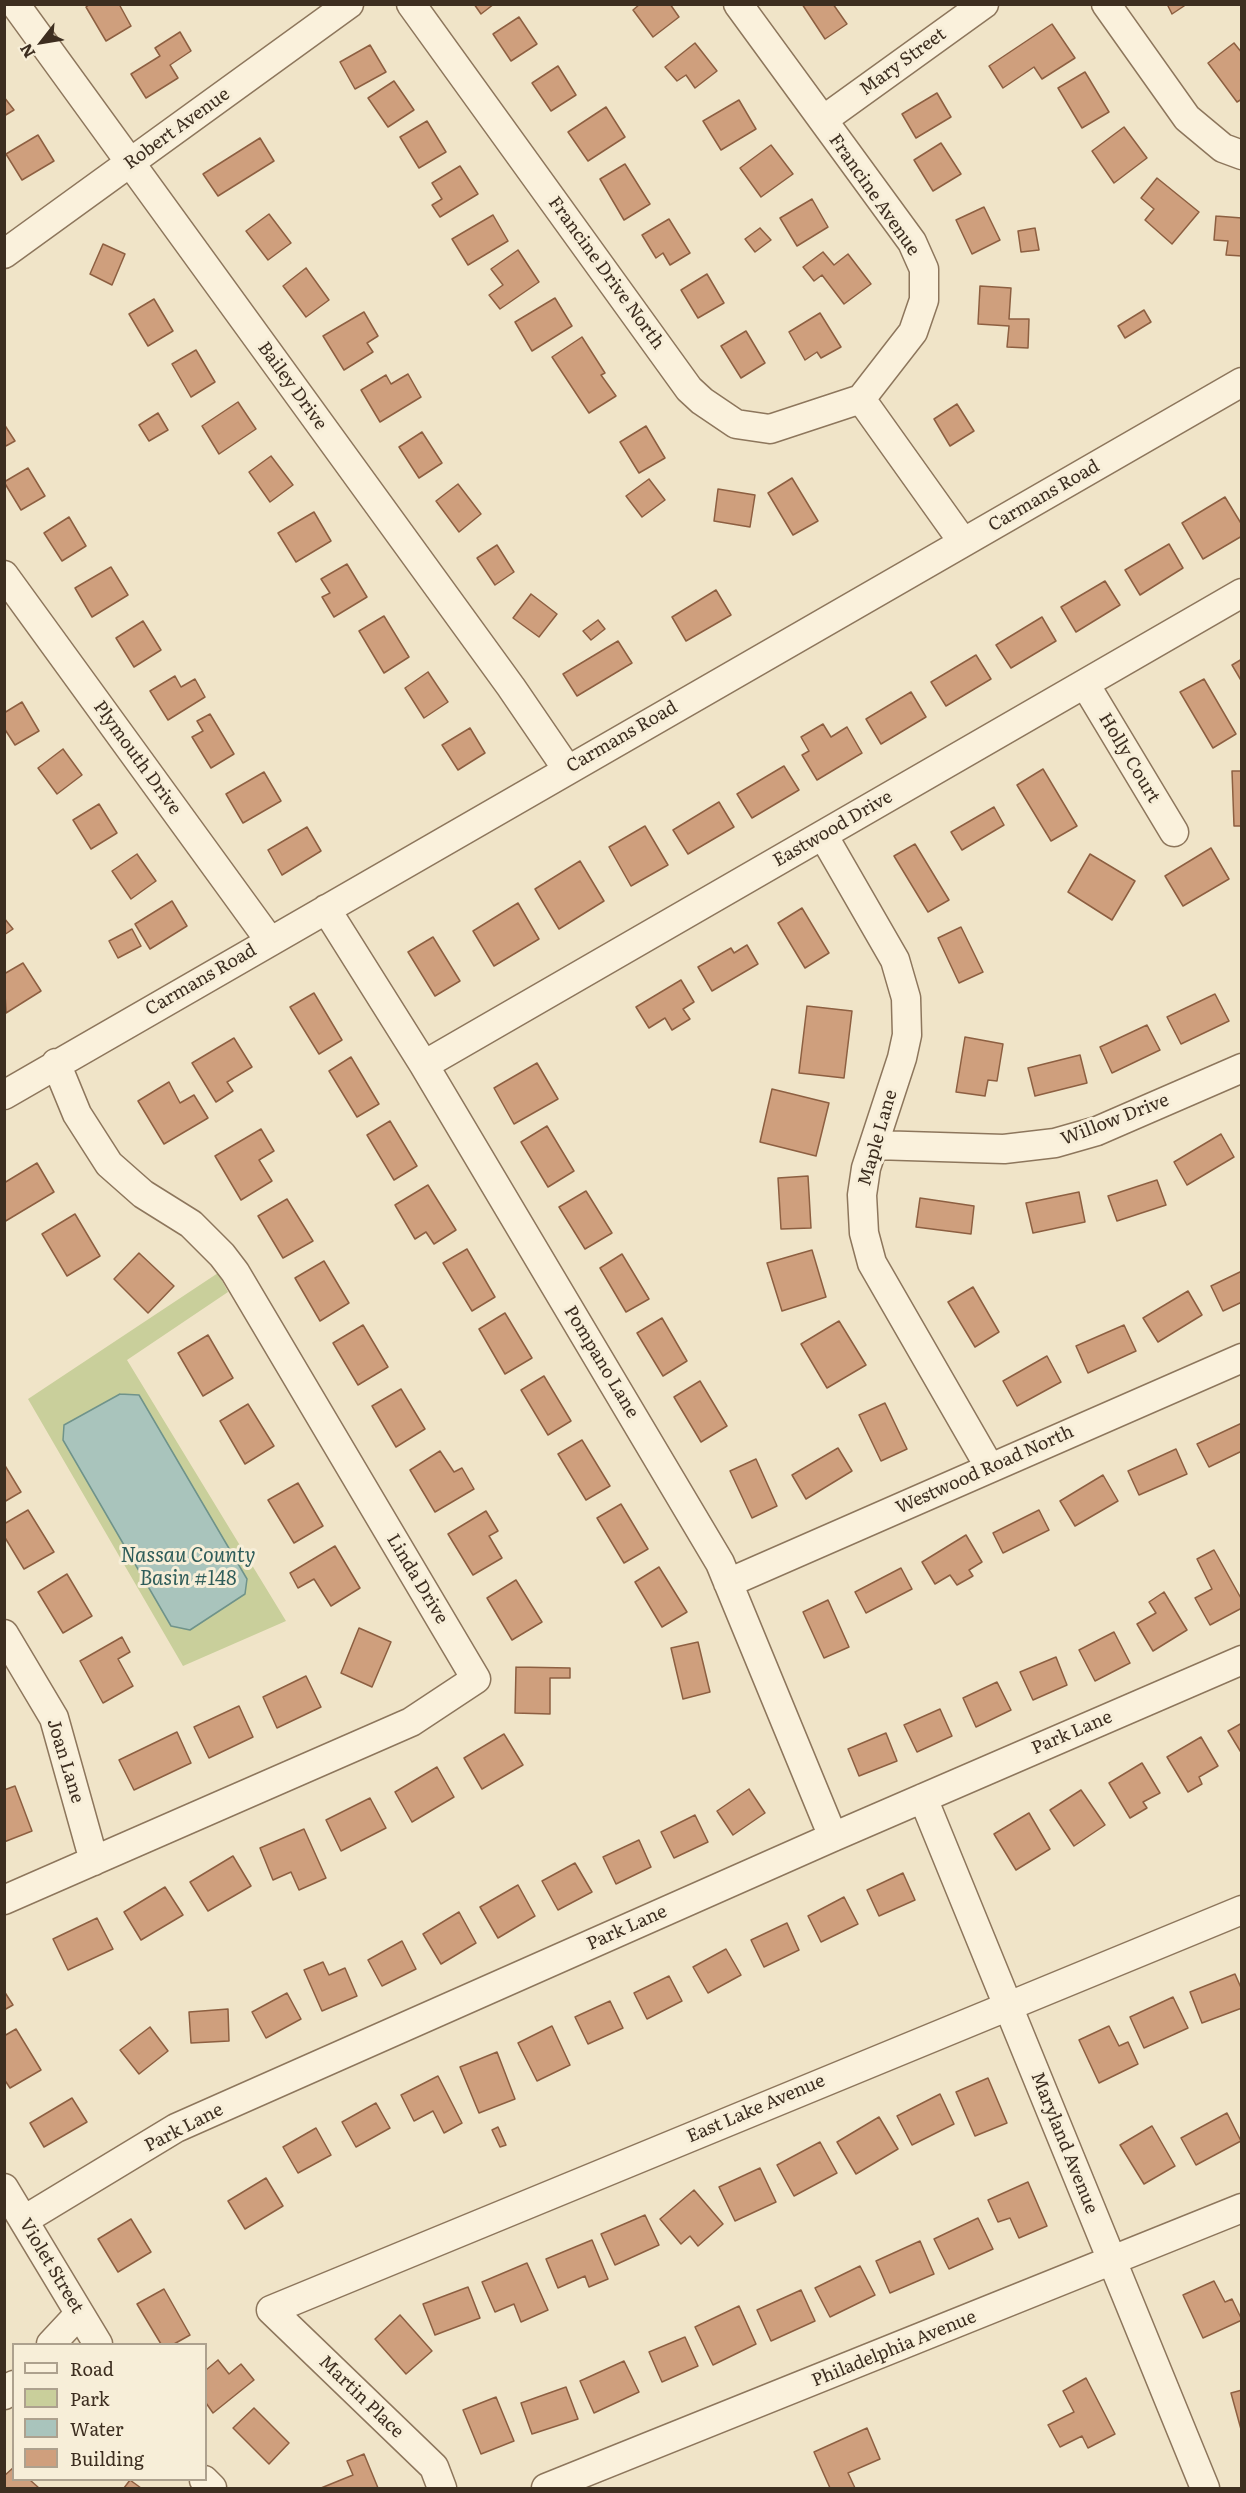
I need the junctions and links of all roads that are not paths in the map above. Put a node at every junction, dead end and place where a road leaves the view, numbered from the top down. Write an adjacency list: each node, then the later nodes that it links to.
1 (15, 4): 9 (street, Bailey Drive)
2 (349, 4): 9 (street, Robert Avenue)
3 (411, 4): 12 (street, Francine Drive North)
4 (738, 4): 7 (street, Francine Avenue)
5 (984, 4): 7 (street, Mary Street)
6 (1106, 4): 8 (street)
7 (823, 120): 12 (street, Francine Avenue)
8 (1232, 152)
9 (130, 163): 10 (street, Robert Avenue); 17 (street, Bailey Drive)
10 (4, 254)
11 (1242, 382): 13 (street, Carmans Road)
12 (861, 399): 13 (street)
13 (963, 542): 17 (street, Carmans Road)
14 (4, 575): 21 (street, Plymouth Drive)
15 (1242, 593): 16 (street, Eastwood Drive)
16 (1085, 684): 18 (street, Holly Court); 19 (street, Eastwood Drive)
17 (567, 769): 20 (street, Carmans Road)
18 (1174, 832)
19 (823, 835): 23 (street, Eastwood Drive); 26 (street, Maple Lane)
20 (326, 909): 21 (street, Carmans Road); 23 (street, Pompano Lane)
21 (270, 940): 22 (street, Carmans Road)
22 (56, 1064): 25 (street, Carmans Road); 34 (street, Linda Drive)
23 (424, 1065): 29 (street, Pompano Lane)
24 (1242, 1068): 26 (street, Willow Drive)
25 (6, 1092)
26 (875, 1144): 28 (street, Maple Lane)
27 (1242, 1358): 28 (street, Westwood Road North)
28 (990, 1468): 29 (street, Westwood Road North)
29 (728, 1583): 33 (street, Pompano Lane)
30 (4, 1634): 34 (street, Joan Lane)
31 (1242, 1660): 32 (street, Park Lane)
32 (923, 1798): 33 (street, Park Lane); 37 (street, Maryland Avenue)
33 (833, 1837): 40 (street, Park Lane)
34 (94, 1861): 35 (street, Linda Drive)
35 (4, 1900)
36 (1242, 1910): 37 (street, East Lake Avenue)
37 (1008, 2005): 41 (street, Maryland Avenue); 42 (street, East Lake Avenue)
38 (4, 2188): 40 (street, Violet Street)
39 (1242, 2208): 41 (street, Philadelphia Avenue)
40 (24, 2220): 43 (street, Violet Street)
41 (1112, 2261): 47 (street, Philadelphia Avenue); 48 (street, Maryland Avenue)
42 (271, 2310): 46 (street, Martin Place)
43 (80, 2314): 44 (street); 45 (street, Violet Street)
44 (52, 2343)
45 (97, 2343)
46 (442, 2488)
47 (546, 2488)
48 (1205, 2488)

